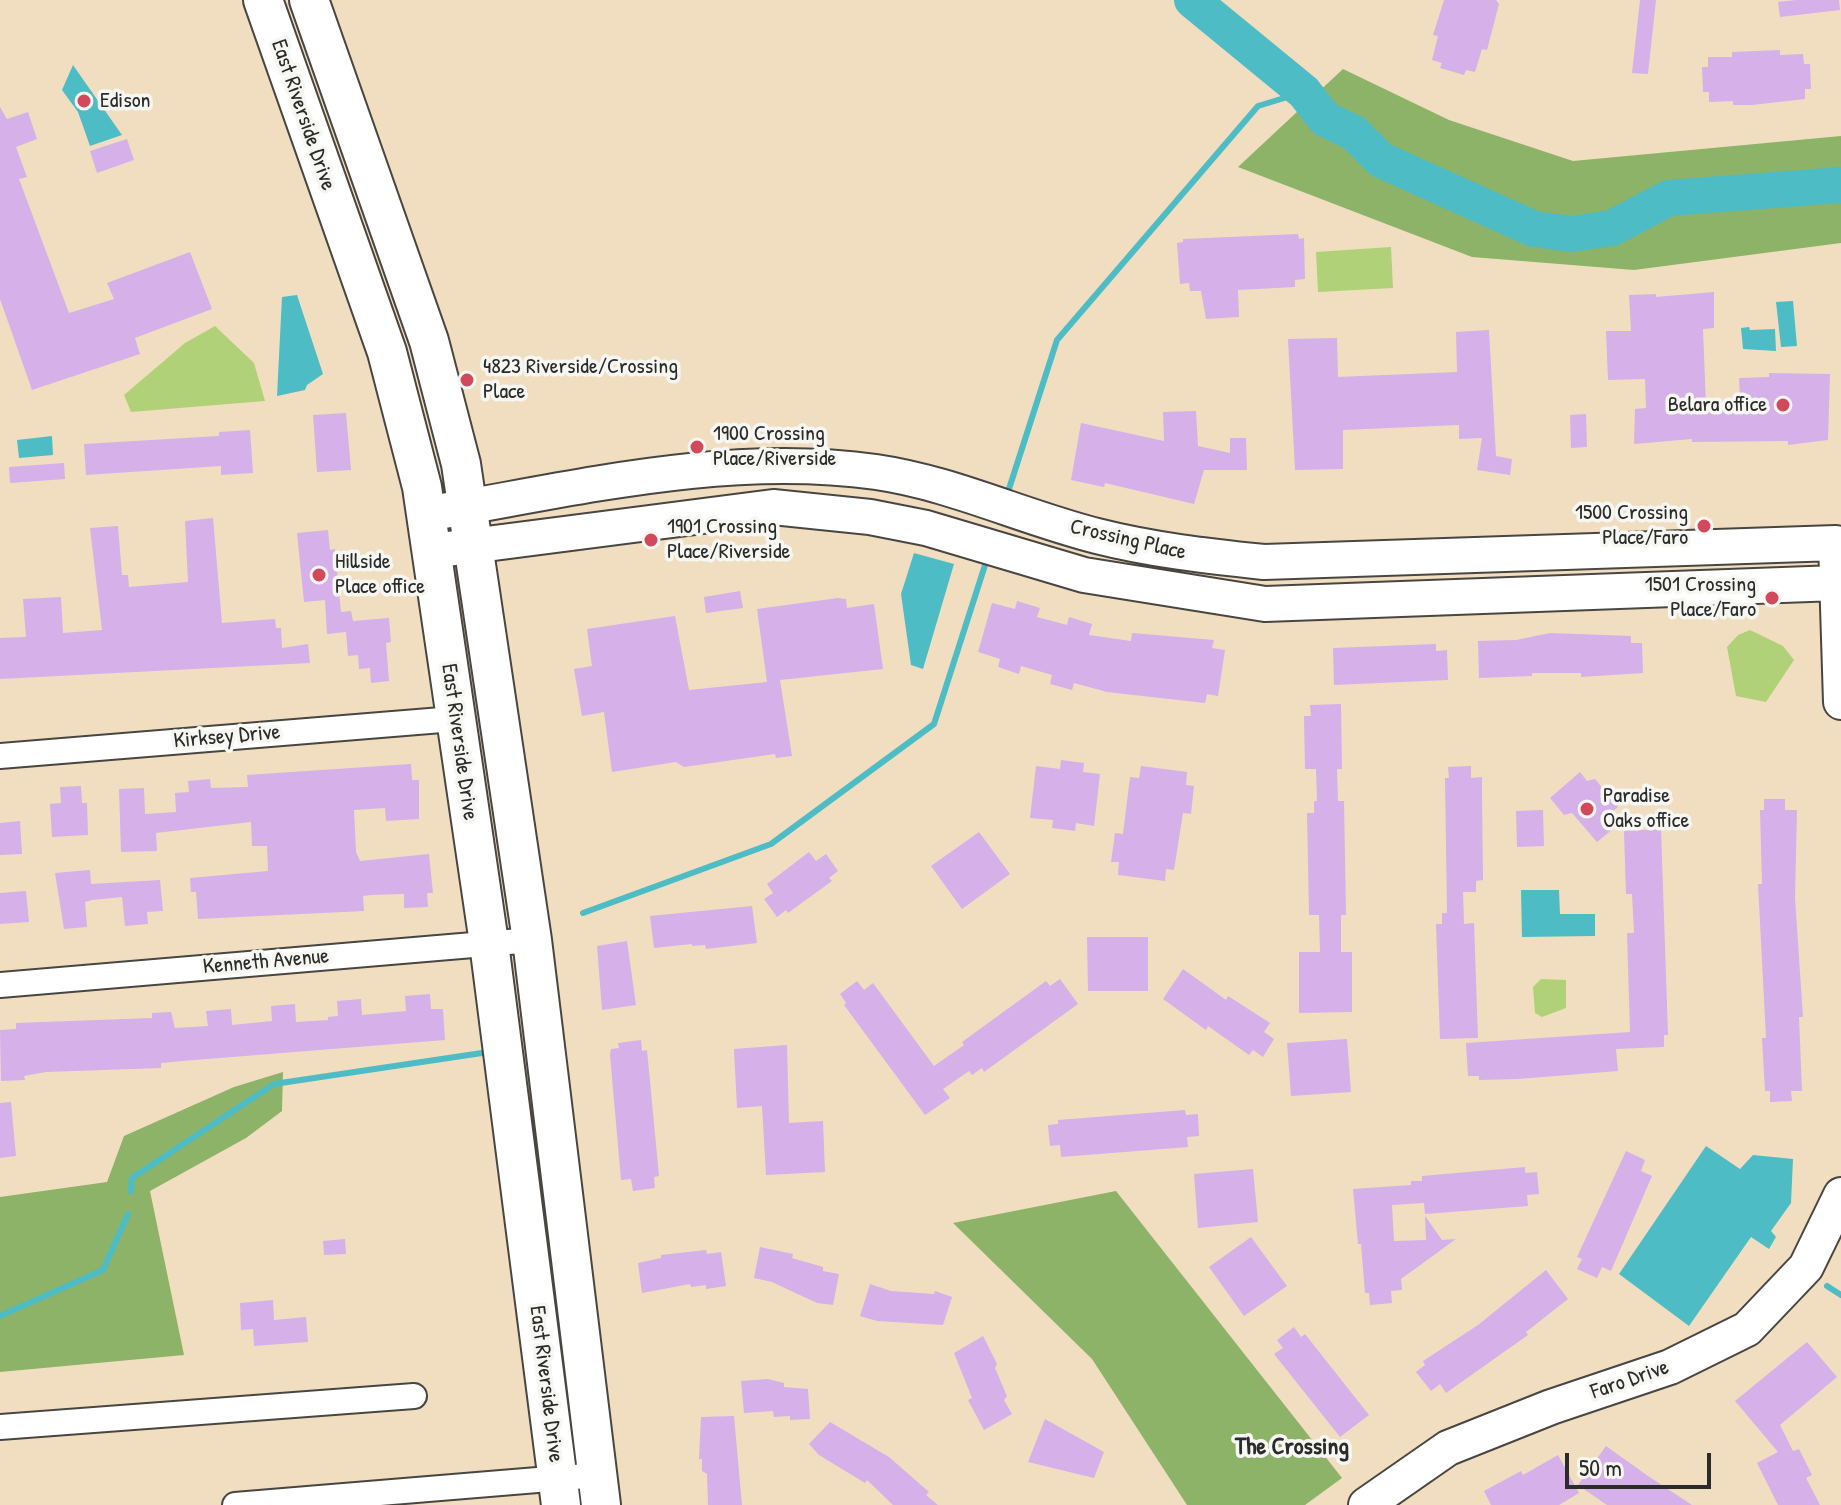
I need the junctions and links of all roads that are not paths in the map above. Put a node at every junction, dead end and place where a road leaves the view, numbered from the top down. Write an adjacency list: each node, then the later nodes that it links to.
1 (263, 0): 3 (main road, East Riverside Drive)
2 (309, 0): 4 (main road, East Riverside Drive)
3 (314, 144): 4 (main road); 6 (main road, East Riverside Drive)
4 (385, 214): 5 (main road, East Riverside Drive)
5 (469, 507): 6 (street, Crossing Place); 7 (street, Crossing Place); 8 (main road, East Riverside Drive)
6 (426, 514): 9 (main road, East Riverside Drive)
7 (1838, 542): 10 (street)
8 (475, 545): 9 (street, Crossing Place); 10 (street, Crossing Place); 14 (main road, East Riverside Drive)
9 (432, 551): 12 (main road, East Riverside Drive)
10 (1839, 583): 11 (street)
11 (1841, 702)
12 (454, 719): 13 (street, Kirksey Drive); 15 (main road, East Riverside Drive)
13 (0, 756)
14 (532, 940): 15 (street, Kenneth Avenue); 20 (main road, East Riverside Drive)
15 (489, 943): 16 (street, Kenneth Avenue); 21 (main road, East Riverside Drive)
16 (0, 985)
17 (1841, 1195): 23 (street, Faro Drive)
18 (414, 1396): 19 (street)
19 (0, 1427)
20 (599, 1490): 21 (street)
21 (560, 1491): 22 (street)
22 (235, 1505)
23 (1366, 1505)

